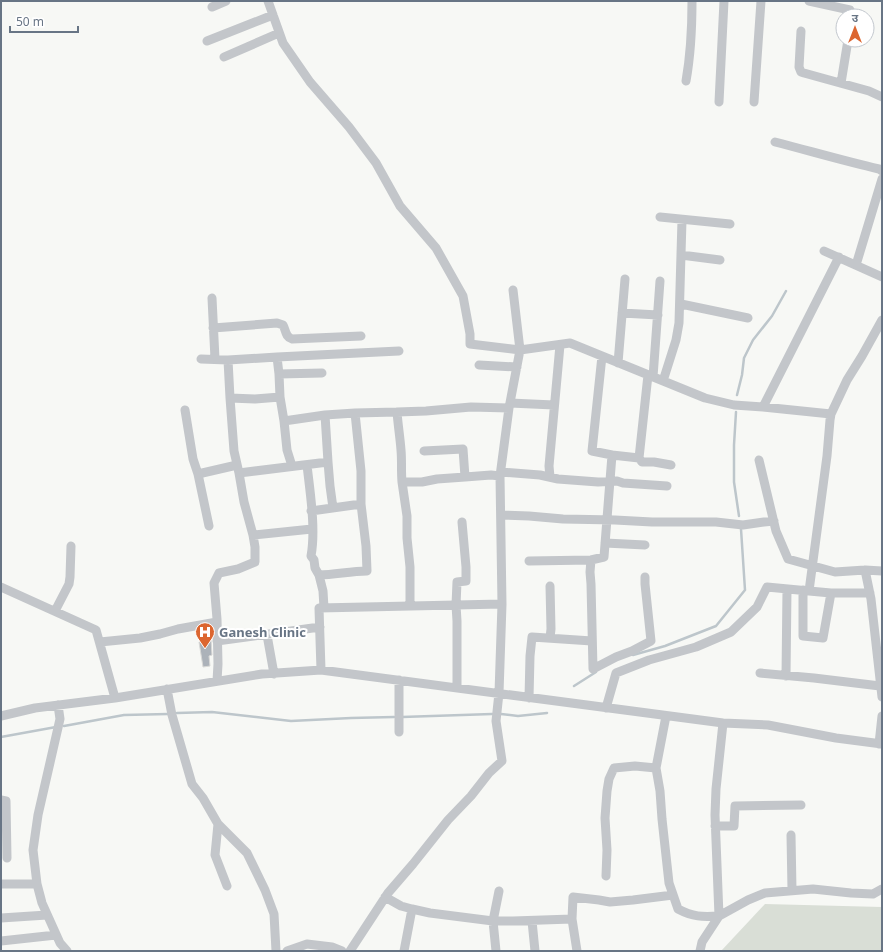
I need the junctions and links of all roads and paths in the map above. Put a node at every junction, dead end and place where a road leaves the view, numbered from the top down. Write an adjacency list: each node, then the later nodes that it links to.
1 (226, 1): 8 (street)
2 (268, 1): 10 (street)
3 (692, 1): 16 (street)
4 (724, 1): 19 (street)
5 (761, 1): 20 (street)
6 (809, 1): 7 (street)
7 (828, 3): 9 (street)
8 (212, 7)
9 (844, 8)
10 (273, 15): 12 (street); 13 (street)
11 (801, 31): 17 (street)
12 (279, 33): 15 (street); 45 (street)
13 (208, 41)
14 (847, 48): 17 (street)
15 (224, 57)
16 (686, 81)
17 (841, 83): 18 (street)
18 (881, 96)
19 (719, 102)
20 (754, 102)
21 (775, 142): 22 (street)
22 (882, 171)
23 (882, 179): 31 (street)
24 (660, 217): 25 (street)
25 (682, 220): 26 (street); 28 (street)
26 (730, 224)
27 (824, 250): 29 (street)
28 (681, 256): 30 (street); 37 (street)
29 (839, 257): 31 (street); 63 (street)
30 (720, 260)
31 (856, 265): 32 (street)
32 (882, 277)
33 (625, 279): 38 (street)
34 (660, 281): 39 (street)
35 (513, 290): 45 (street)
36 (212, 298): 42 (street)
37 (680, 304): 40 (street); 58 (street)
38 (622, 313): 39 (street); 52 (street)
39 (658, 315): 57 (street)
40 (748, 318)
41 (882, 320): 67 (street)
42 (213, 328): 43 (street); 50 (street)
43 (361, 336)
44 (560, 345): 45 (street); 47 (street); 61 (street)
45 (520, 350): 54 (street)
46 (399, 351): 48 (street)
47 (602, 356): 52 (street); 71 (street)
48 (277, 357): 51 (street); 56 (street)
49 (201, 359): 50 (street)
50 (214, 359): 51 (street)
51 (228, 360): 60 (street)
52 (618, 362): 57 (street)
53 (478, 365): 54 (street)
54 (517, 367): 62 (street)
55 (322, 373): 56 (street)
56 (279, 374): 59 (street)
57 (651, 376): 58 (street); 72 (street)
58 (663, 381): 63 (street)
59 (280, 397): 60 (street); 69 (street)
60 (230, 398): 78 (street)
61 (554, 405): 62 (street); 82 (street)
62 (510, 406): 65 (street); 80 (street)
63 (764, 407): 67 (street)
64 (185, 410): 79 (street)
65 (397, 412): 66 (street); 84 (street)
66 (355, 413): 68 (street); 86 (street)
67 (831, 414): 101 (street)
68 (324, 415): 69 (street); 74 (street)
69 (284, 421): 77 (street)
70 (424, 451): 81 (street)
71 (612, 455): 72 (street); 83 (street)
72 (640, 458): 76 (street)
73 (759, 460): 91 (street)
74 (328, 462): 75 (street); 87 (street)
75 (307, 465): 77 (street); 88 (street)
76 (672, 465)
77 (292, 466): 78 (street)
78 (238, 469): 79 (street); 95 (street)
79 (198, 474): 93 (street)
80 (501, 474): 81 (street); 82 (street); 89 (street)
81 (465, 477): 84 (street)
82 (550, 477): 83 (street)
83 (610, 481): 85 (street); 90 (street)
84 (402, 482): 114 (street)
85 (667, 486)
86 (361, 504): 87 (street); 104 (street)
87 (333, 508): 88 (street)
88 (311, 511): 94 (street)
89 (501, 515): 90 (street); 112 (street)
90 (607, 520): 91 (street); 96 (street)
91 (774, 521): 101 (street)
92 (462, 522): 113 (street)
93 (209, 526)
94 (312, 529): 95 (street); 104 (street)
95 (253, 535): 117 (street)
96 (605, 543): 97 (street); 99 (street)
97 (645, 545)
98 (71, 546): 116 (street)
99 (592, 560): 100 (street); 123 (street)
100 (529, 561)
101 (812, 566): 102 (street); 109 (street)
102 (865, 570): 103 (street); 111 (street)
103 (882, 571)
104 (319, 575): 115 (street)
105 (645, 577): 123 (street)
106 (550, 586): 121 (street)
107 (1, 587): 116 (street)
108 (787, 589): 109 (street); 129 (street); 140 (street)
109 (806, 590): 110 (street); 110 (street)
110 (831, 593): 111 (street)
111 (870, 593): 118 (street)
112 (502, 604): 113 (street); 135 (street)
113 (456, 605): 114 (street); 133 (street)
114 (410, 606): 115 (street)
115 (324, 608): 119 (street)
116 (55, 611): 124 (street)
117 (217, 622): 122 (street); 124 (street)
118 (878, 624): 125 (street)
119 (320, 627): 120 (street); 126 (street)
120 (267, 634): 122 (street); 128 (street)
121 (550, 638): 123 (street); 138 (street)
122 (217, 641): 131 (street)
123 (592, 641)
124 (100, 642): 137 (street)
125 (880, 665): 132 (street)
126 (321, 670): 128 (street); 130 (street)
127 (760, 673): 129 (street)
128 (274, 674): 131 (street)
129 (786, 676): 132 (street)
130 (399, 680): 133 (street); 145 (street)
131 (217, 681): 134 (street)
132 (880, 686): 136 (street)
133 (457, 688): 135 (street)
134 (167, 689): 137 (street); 150 (street)
135 (499, 694): 138 (street); 162 (street)
136 (882, 697)
137 (115, 698): 139 (street)
138 (529, 698): 140 (street)
139 (58, 705): 141 (street); 156 (street)
140 (606, 708): 142 (street)
141 (1, 716)
142 (666, 716): 144 (street); 147 (street)
143 (882, 716): 146 (street)
144 (723, 723): 146 (street); 151 (street)
145 (398, 732)
146 (881, 744)
147 (656, 768): 154 (street); 161 (street)
148 (1, 800): 153 (street)
149 (801, 805): 151 (street)
150 (218, 824): 157 (street); 174 (street)
151 (715, 826): 165 (street)
152 (791, 835): 159 (street)
153 (7, 858)
154 (606, 876)
155 (1, 884): 156 (street)
156 (37, 884): 164 (street)
157 (227, 886)
158 (882, 889): 159 (street)
159 (792, 890): 165 (street)
160 (499, 891): 169 (street)
161 (673, 895): 165 (street); 167 (street)
162 (385, 897): 163 (street); 177 (street)
163 (412, 909): 169 (street); 178 (street)
164 (47, 915): 166 (street); 170 (street)
165 (719, 916): 182 (street)
166 (1, 918)
167 (572, 919): 168 (street); 181 (street)
168 (532, 921): 169 (street); 180 (street)
169 (493, 922): 179 (street)
170 (56, 935): 171 (street); 173 (street)
171 (1, 941)
172 (310, 948): 175 (street); 176 (street)
173 (67, 951)
174 (276, 951)
175 (288, 951)
176 (342, 951)
177 (350, 951)
178 (404, 951)
179 (496, 951)
180 (535, 951)
181 (577, 951)
182 (700, 951)

